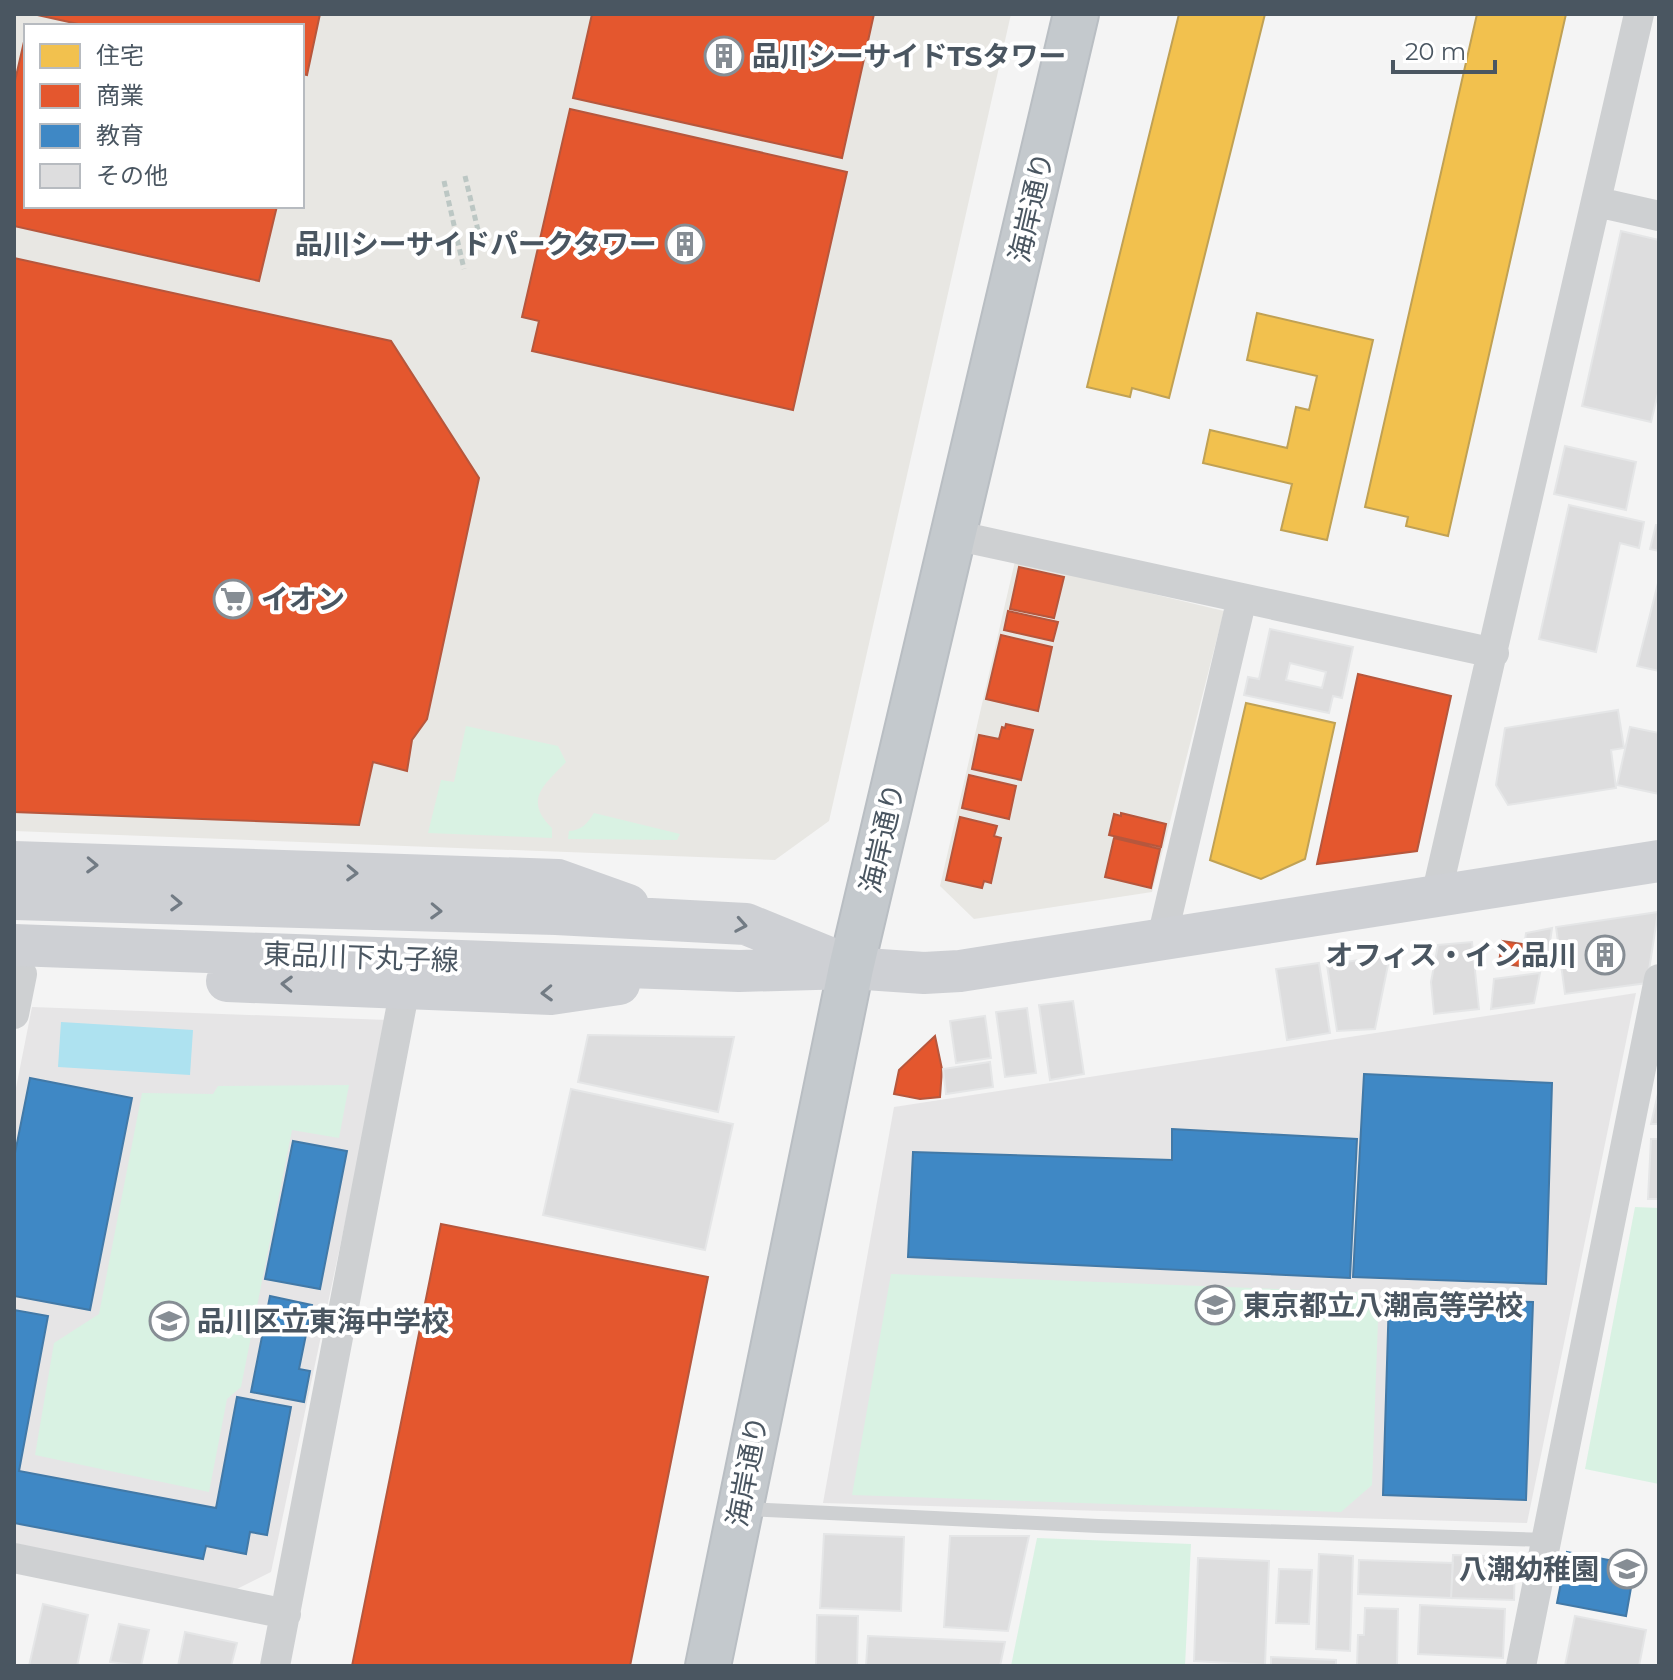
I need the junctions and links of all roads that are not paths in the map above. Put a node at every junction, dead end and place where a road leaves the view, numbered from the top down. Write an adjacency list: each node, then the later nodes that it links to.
1 (1076, 14): 5 (highway, 海岸通り)
2 (1639, 14): 3 (street)
3 (1597, 202): 4 (street); 7 (street)
4 (1659, 216)
5 (954, 535): 6 (street); 14 (highway, 海岸通り)
6 (1242, 598): 7 (street); 13 (street)
7 (1494, 653): 10 (street)
8 (1659, 861): 10 (main road)
9 (14, 862): 12 (main road, one-way to 12)
10 (1436, 896): 13 (main road)
11 (14, 899): 12 (main road, 東品川下丸子線, one-way to 12)
12 (664, 918): 14 (main road, one-way to 14)
13 (1162, 938): 14 (main road)
14 (851, 968): 15 (main road); 19 (highway, 海岸通り)
15 (707, 970): 16 (main road, 東品川下丸子線); 18 (main road, one-way to 18)
16 (16, 977): 18 (main road, one-way to 16)
17 (1659, 979): 20 (street)
18 (405, 988): 22 (street)
19 (739, 1509): 20 (lane); 24 (highway, 海岸通り)
20 (1546, 1540): 25 (street)
21 (14, 1558): 22 (street)
22 (286, 1614): 23 (street)
23 (275, 1666)
24 (708, 1666)
25 (1521, 1666)

